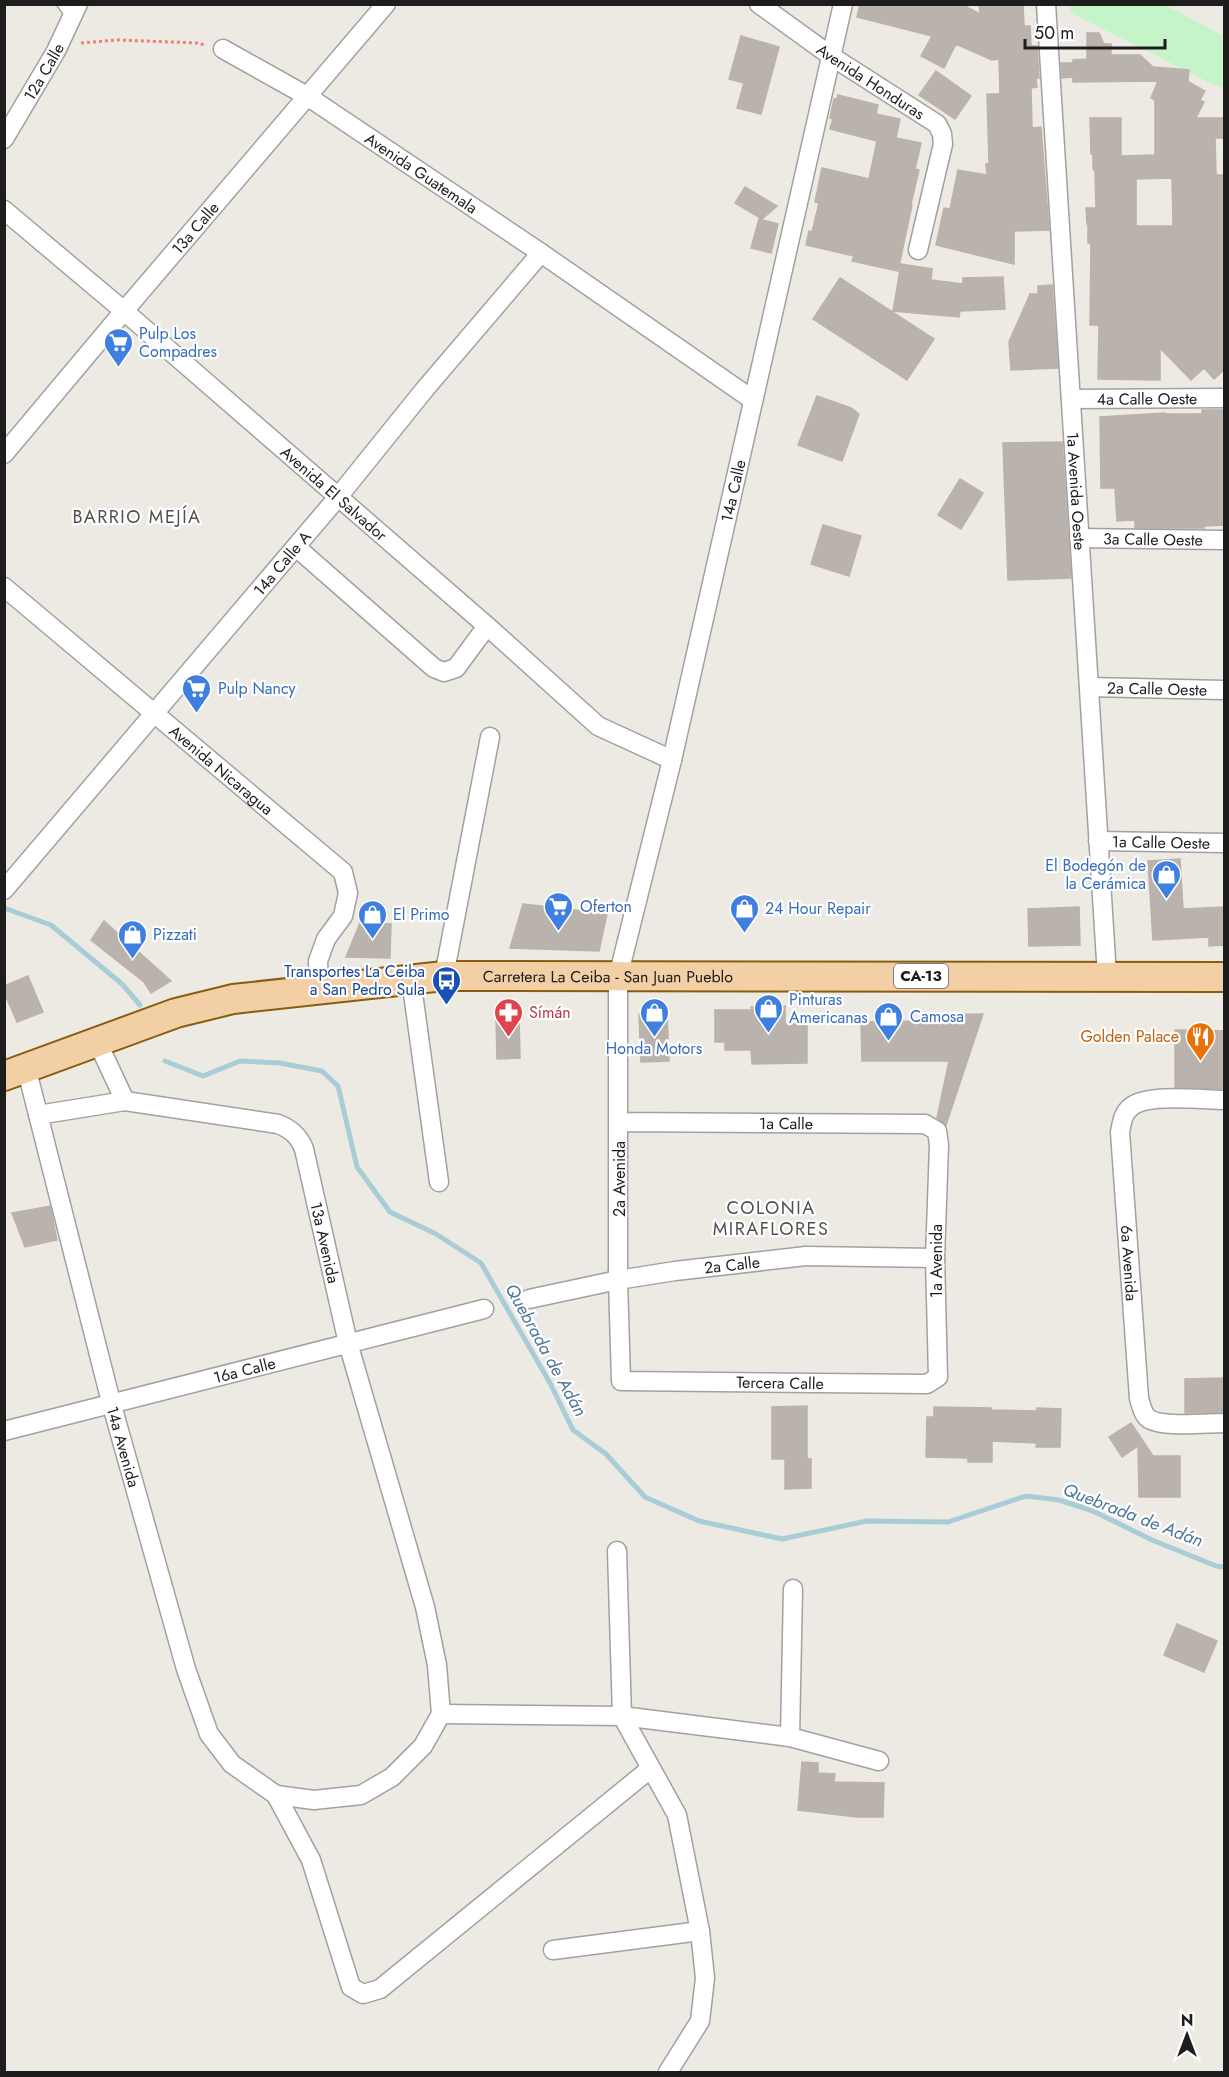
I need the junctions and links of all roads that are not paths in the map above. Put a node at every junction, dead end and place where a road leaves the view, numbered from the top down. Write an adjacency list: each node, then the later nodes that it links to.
1 (386, 4): 8 (street, 13a Calle)
2 (759, 4): 7 (street, Avenida Honduras)
3 (843, 4): 7 (street, 14a Calle)
4 (1046, 4): 15 (street, 1a Avenida Oeste)
5 (70, 8): 9 (street, 12a Calle)
6 (223, 49): 8 (street, Avenida Guatemala)
7 (831, 56): 11 (street, Avenida Honduras); 16 (street, 14a Calle)
8 (307, 96): 12 (street, Avenida Guatemala); 13 (street, 13a Calle)
9 (4, 139)
10 (4, 210): 13 (street, Avenida El Salvador)
11 (918, 250)
12 (542, 253): 16 (street, Avenida Guatemala); 18 (street, 14a Calle A)
13 (124, 311): 17 (street, 13a Calle); 18 (street, Avenida El Salvador)
14 (1224, 398): 15 (street, 4a Calle Oeste)
15 (1071, 399): 19 (street, 1a Avenida Oeste)
16 (753, 400): 28 (street, 14a Calle)
17 (4, 454)
18 (338, 497): 21 (street, 14a Calle A); 23 (street, Avenida El Salvador)
19 (1079, 538): 20 (street, 3a Calle Oeste); 24 (street, 1a Avenida Oeste)
20 (1224, 540)
21 (296, 547): 23 (street); 26 (street, 14a Calle A)
22 (4, 587): 26 (street, Avenida Nicaragua)
23 (487, 626): 28 (street, Avenida El Salvador)
24 (1089, 687): 25 (street, 2a Calle Oeste); 29 (street, 1a Avenida Oeste)
25 (1224, 690)
26 (154, 713): 31 (street, 14a Calle A); 37 (street, Avenida Nicaragua)
27 (490, 737): 32 (street)
28 (672, 760): 34 (street, 14a Calle)
29 (1098, 841): 30 (street, 1a Calle Oeste); 33 (street, 1a Avenida Oeste)
30 (1224, 843)
31 (4, 890)
32 (444, 976): 34 (main road, Carretera La Ceiba - San Juan Pueblo / CA-13); 36 (main road, Carretera La Ceiba - San Juan Pueblo / CA-13)
33 (1107, 976): 34 (main road, Carretera La Ceiba - San Juan Pueblo / CA-13); 35 (main road, Carretera La Ceiba - San Juan Pueblo / CA-13)
34 (618, 977): 43 (street, 2a Avenida)
35 (1224, 977)
36 (411, 979): 37 (main road, Carretera La Ceiba - San Juan Pueblo / CA-13); 45 (street)
37 (319, 989): 38 (main road, Carretera La Ceiba - San Juan Pueblo / CA-13)
38 (97, 1041): 39 (main road, Carretera La Ceiba - San Juan Pueblo / CA-13); 41 (street)
39 (15, 1071): 42 (street, 14a Avenida)
40 (1224, 1100): 54 (street, 6a Avenida)
41 (125, 1101): 42 (street, 13a Avenida); 50 (street, 13a Avenida)
42 (38, 1114): 53 (street, 14a Avenida)
43 (620, 1122): 44 (street, 1a Calle); 47 (street, 2a Avenida)
44 (939, 1145): 46 (street, 1a Avenida)
45 (440, 1182)
46 (935, 1258): 47 (street, 2a Calle); 51 (street, 1a Avenida)
47 (618, 1280): 48 (street, 2a Calle); 52 (street, 2a Avenida)
48 (529, 1299)
49 (484, 1309): 50 (street, 16a Calle)
50 (348, 1342): 53 (street, 16a Calle); 58 (street, 13a Avenida)
51 (938, 1377): 52 (street, Tercera Calle)
52 (621, 1381)
53 (111, 1402): 55 (street, 16a Calle); 63 (street, 14a Avenida)
54 (1224, 1423)
55 (4, 1431)
56 (616, 1551): 59 (street)
57 (793, 1589): 60 (street)
58 (441, 1714): 59 (street); 63 (street)
59 (622, 1716): 60 (street); 62 (street)
60 (790, 1737): 61 (street)
61 (879, 1761)
62 (650, 1768): 63 (street); 64 (street)
63 (276, 1795)
64 (700, 1931): 65 (street); 66 (street)
65 (553, 1950)
66 (668, 2073)

